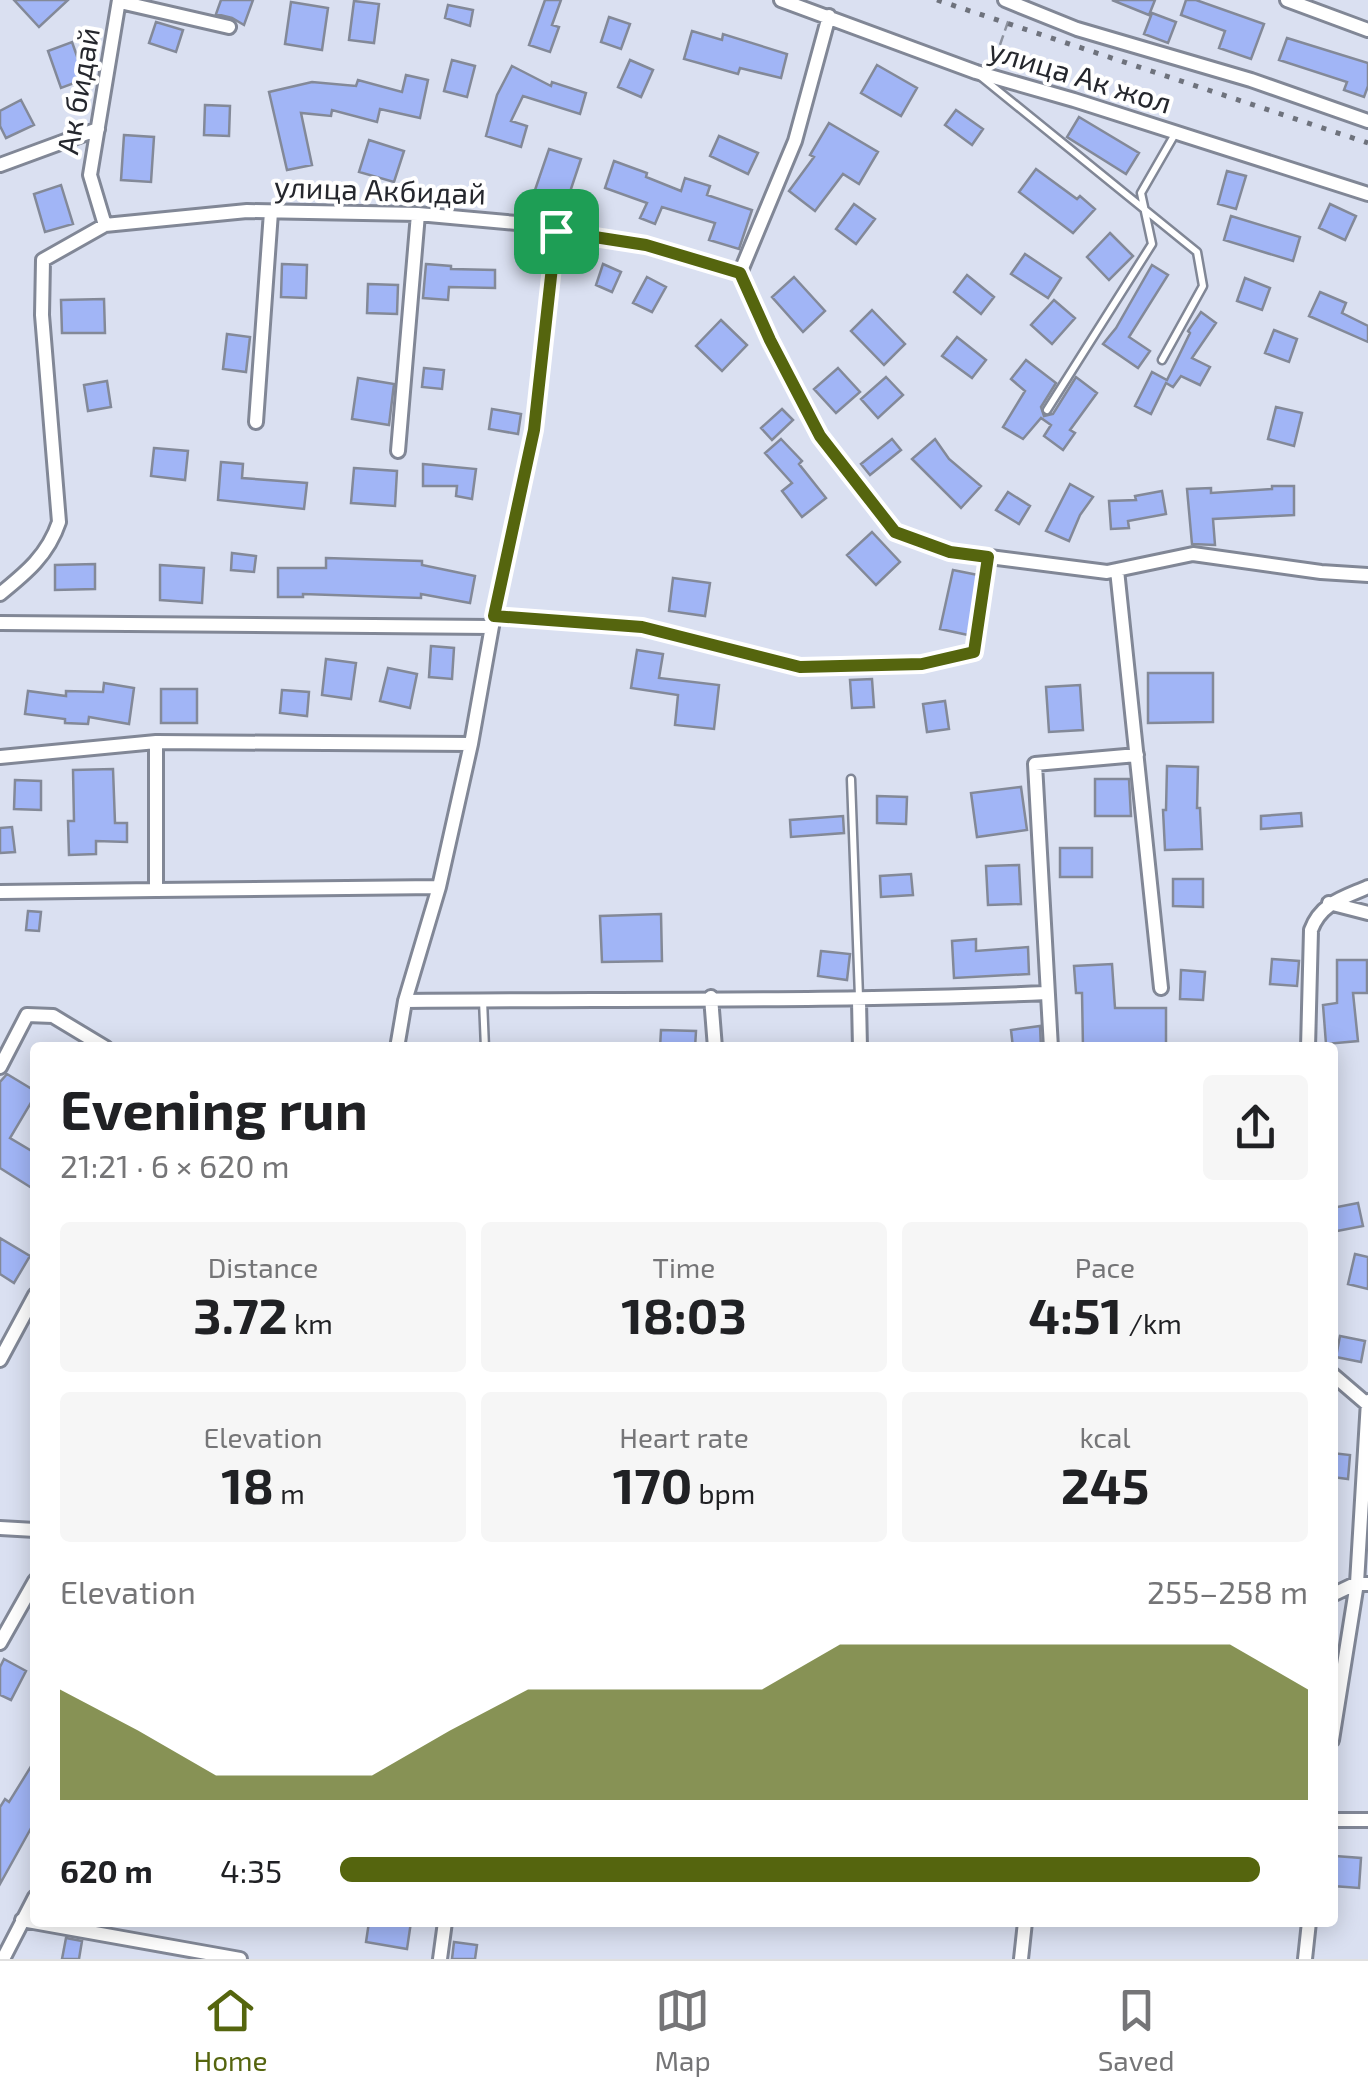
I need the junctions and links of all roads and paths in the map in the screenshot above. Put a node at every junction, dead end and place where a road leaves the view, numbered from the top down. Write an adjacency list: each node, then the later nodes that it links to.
1 (781, 0): 5 (street, улица Ак жол)
2 (1287, 0): 7 (street)
3 (120, 1): 6 (street); 11 (street, Ак бидай)
4 (1009, 2): 8 (path); 10 (street)
5 (829, 16): 9 (street, улица Ак жол); 20 (street)
6 (229, 27)
7 (1368, 30)
8 (993, 65)
9 (976, 72): 12 (street, улица Ак жол); 17 (lane)
10 (1368, 121)
11 (98, 129): 13 (street); 18 (street, Ак бидай)
12 (1176, 132): 14 (street, улица Ак жол); 17 (lane)
13 (0, 165)
14 (1368, 194)
15 (271, 212): 16 (street, улица Акбидай); 18 (street, улица Акбидай); 23 (street)
16 (418, 214): 19 (street, улица Акбидай); 24 (street)
17 (1146, 214): 21 (lane); 22 (lane)
18 (105, 225): 28 (street)
19 (556, 231): 20 (street, улица Акбидай); 29 (street)
20 (740, 273): 25 (street)
21 (1162, 360)
22 (1047, 410)
23 (256, 422)
24 (398, 451)
25 (988, 557): 26 (street); 29 (lane)
26 (1117, 570): 27 (street); 33 (street)
27 (1368, 575)
28 (0, 594)
29 (493, 621): 30 (street); 32 (street)
30 (0, 623)
31 (156, 742): 32 (street); 34 (street); 38 (street)
32 (471, 744): 36 (street)
33 (1136, 755): 42 (street); 43 (street)
34 (0, 757)
35 (851, 779): 47 (lane)
36 (440, 887): 38 (street); 46 (street)
37 (1368, 888): 40 (street)
38 (156, 890): 39 (street)
39 (0, 892)
40 (1329, 903): 41 (street); 54 (street)
41 (1368, 913)
42 (1161, 988)
43 (1047, 993): 47 (street); 53 (street)
44 (712, 997): 45 (street); 47 (street); 51 (street)
45 (482, 1000): 46 (street); 50 (lane)
46 (405, 1001): 49 (street)
47 (859, 1001): 52 (street)
48 (96, 1042): 55 (street)
49 (398, 1042)
50 (485, 1042)
51 (714, 1042)
52 (860, 1042)
53 (1051, 1042)
54 (1308, 1042)
55 (0, 1068)
56 (30, 1304): 57 (street)
57 (0, 1360)
58 (1338, 1379): 59 (street)
59 (1368, 1402): 62 (street)
60 (0, 1528): 61 (street)
61 (30, 1530)
62 (1362, 1583): 64 (street); 66 (street)
63 (30, 1590): 65 (street)
64 (1338, 1593)
65 (0, 1643)
66 (1338, 1709)
67 (1338, 1820): 68 (street)
68 (1368, 1820)
69 (30, 1906): 70 (street)
70 (22, 1920): 71 (street); 76 (street)
71 (30, 1921)
72 (61, 1927): 77 (street)
73 (444, 1927): 78 (street)
74 (1024, 1927): 79 (street)
75 (1308, 1927): 80 (street)
76 (2, 1959)
77 (240, 1959)
78 (440, 1959)
79 (1021, 1959)
80 (1305, 1959)

